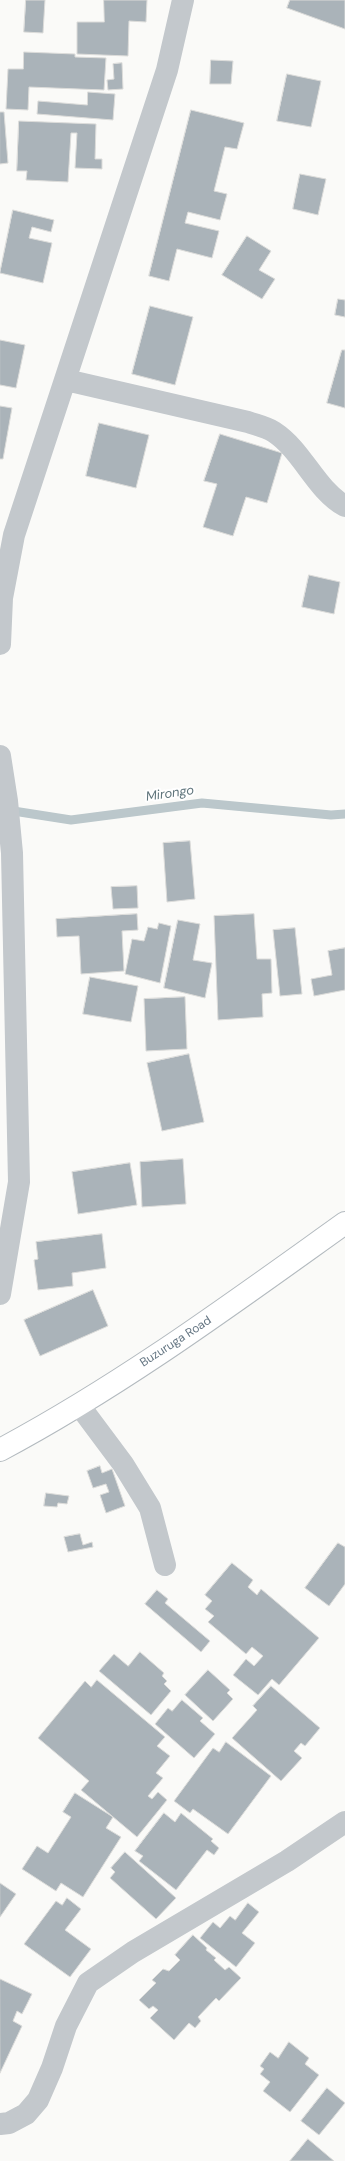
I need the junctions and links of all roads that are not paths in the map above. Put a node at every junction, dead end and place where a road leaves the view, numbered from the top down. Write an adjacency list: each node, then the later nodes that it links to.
1 (183, 0): 2 (street)
2 (66, 380): 3 (street); 4 (street)
3 (345, 506)
4 (0, 644)
5 (0, 756): 7 (street)
6 (345, 1223): 8 (main road, Buzuruga Road)
7 (0, 1294)
8 (79, 1405): 9 (main road, Buzuruga Road); 10 (street)
9 (0, 1450)
10 (165, 1564)
11 (345, 1822): 12 (street)
12 (0, 2124)

